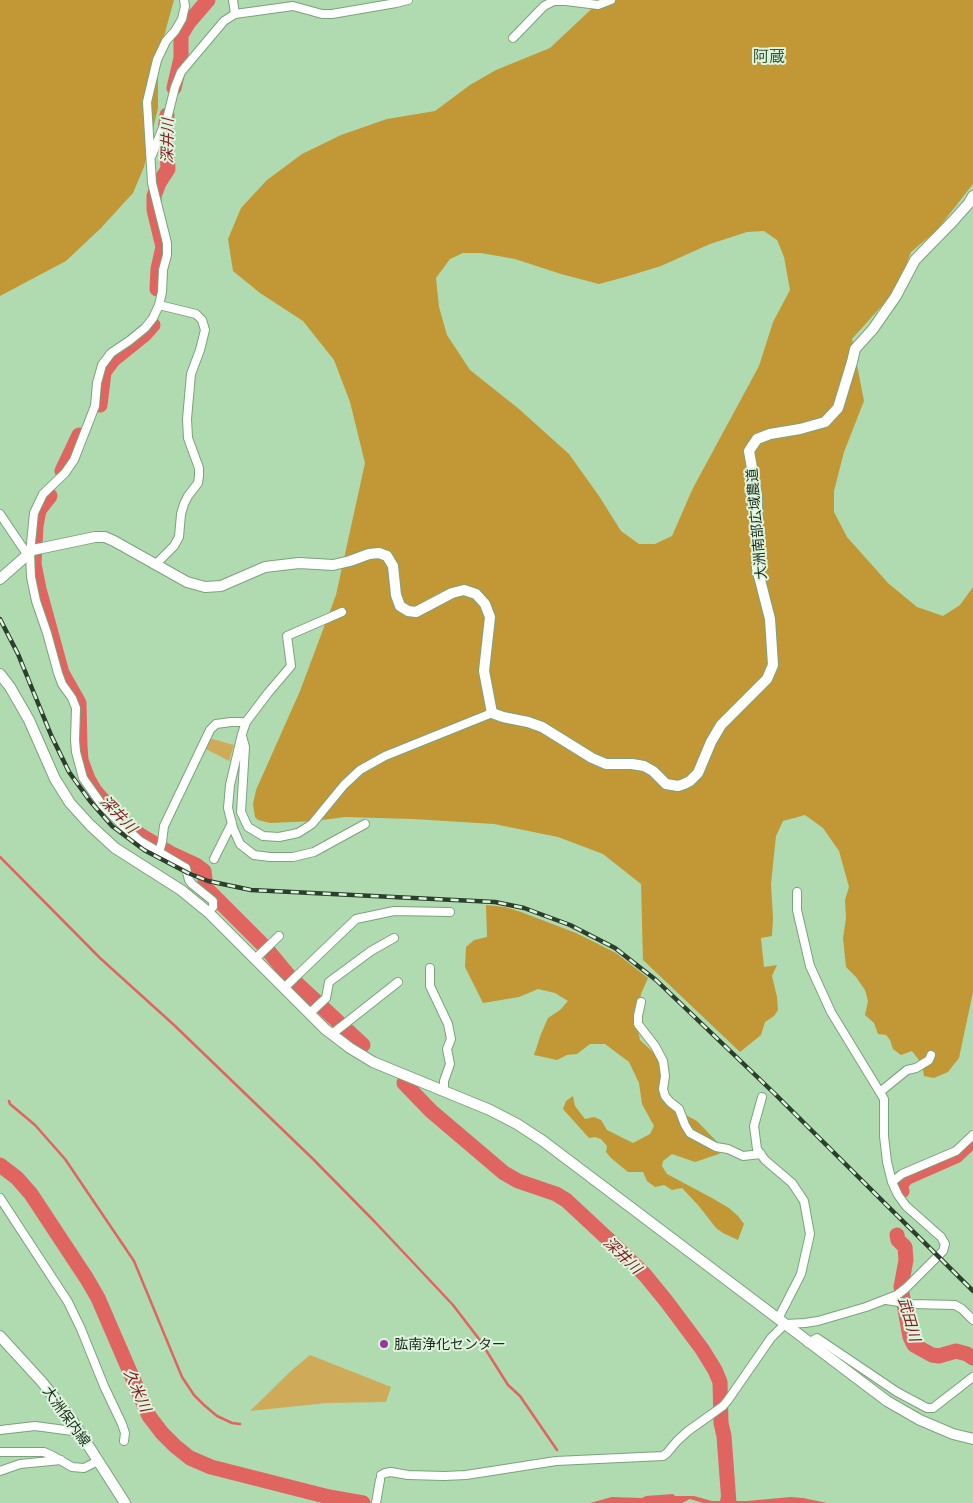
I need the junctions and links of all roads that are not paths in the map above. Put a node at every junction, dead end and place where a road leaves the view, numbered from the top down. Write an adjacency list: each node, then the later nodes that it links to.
1 (184, 0): 7 (street)
2 (233, 0): 5 (street)
3 (408, 0): 5 (street)
4 (611, 0): 6 (street)
5 (235, 14): 7 (street)
6 (513, 38)
7 (151, 158): 9 (street)
8 (973, 196): 16 (street, 大洲南部広域農道)
9 (159, 305): 11 (street); 12 (street)
10 (0, 514): 11 (street)
11 (32, 551): 12 (street); 13 (street); 21 (street)
12 (155, 565): 16 (street)
13 (0, 578)
14 (342, 612): 17 (street)
15 (0, 674): 24 (street)
16 (492, 713): 18 (street)
17 (246, 722): 18 (street); 21 (street)
18 (242, 734): 19 (street)
19 (232, 823): 20 (street); 22 (street)
20 (365, 824)
21 (160, 848): 24 (street)
22 (214, 859)
23 (797, 892): 37 (street)
24 (208, 912): 28 (street)
25 (450, 912): 31 (street)
26 (280, 936): 28 (street)
27 (394, 938): 33 (street)
28 (256, 959): 31 (street)
29 (430, 968): 36 (street)
30 (398, 982): 34 (street)
31 (284, 988): 33 (street)
32 (641, 1002): 40 (street)
33 (310, 1013): 34 (street)
34 (332, 1034): 36 (street)
35 (931, 1055): 37 (street)
36 (444, 1090): 45 (street)
37 (880, 1092): 41 (street)
38 (762, 1097): 40 (street)
39 (973, 1135): 41 (street)
40 (761, 1154): 45 (street)
41 (892, 1182): 43 (street)
42 (0, 1198): 52 (street)
43 (886, 1300): 44 (street); 45 (street)
44 (973, 1320)
45 (782, 1321): 47 (street); 58 (street)
46 (0, 1336): 50 (street, 大洲保内線)
47 (808, 1343): 48 (street); 51 (street)
48 (973, 1377)
49 (0, 1430): 50 (street)
50 (80, 1432): 55 (street, 大洲保内線)
51 (973, 1439)
52 (124, 1440)
53 (0, 1452): 54 (street)
54 (61, 1460): 55 (street); 56 (street)
55 (98, 1461): 57 (street, 大洲保内線)
56 (0, 1470)
57 (125, 1503)
58 (376, 1503)

